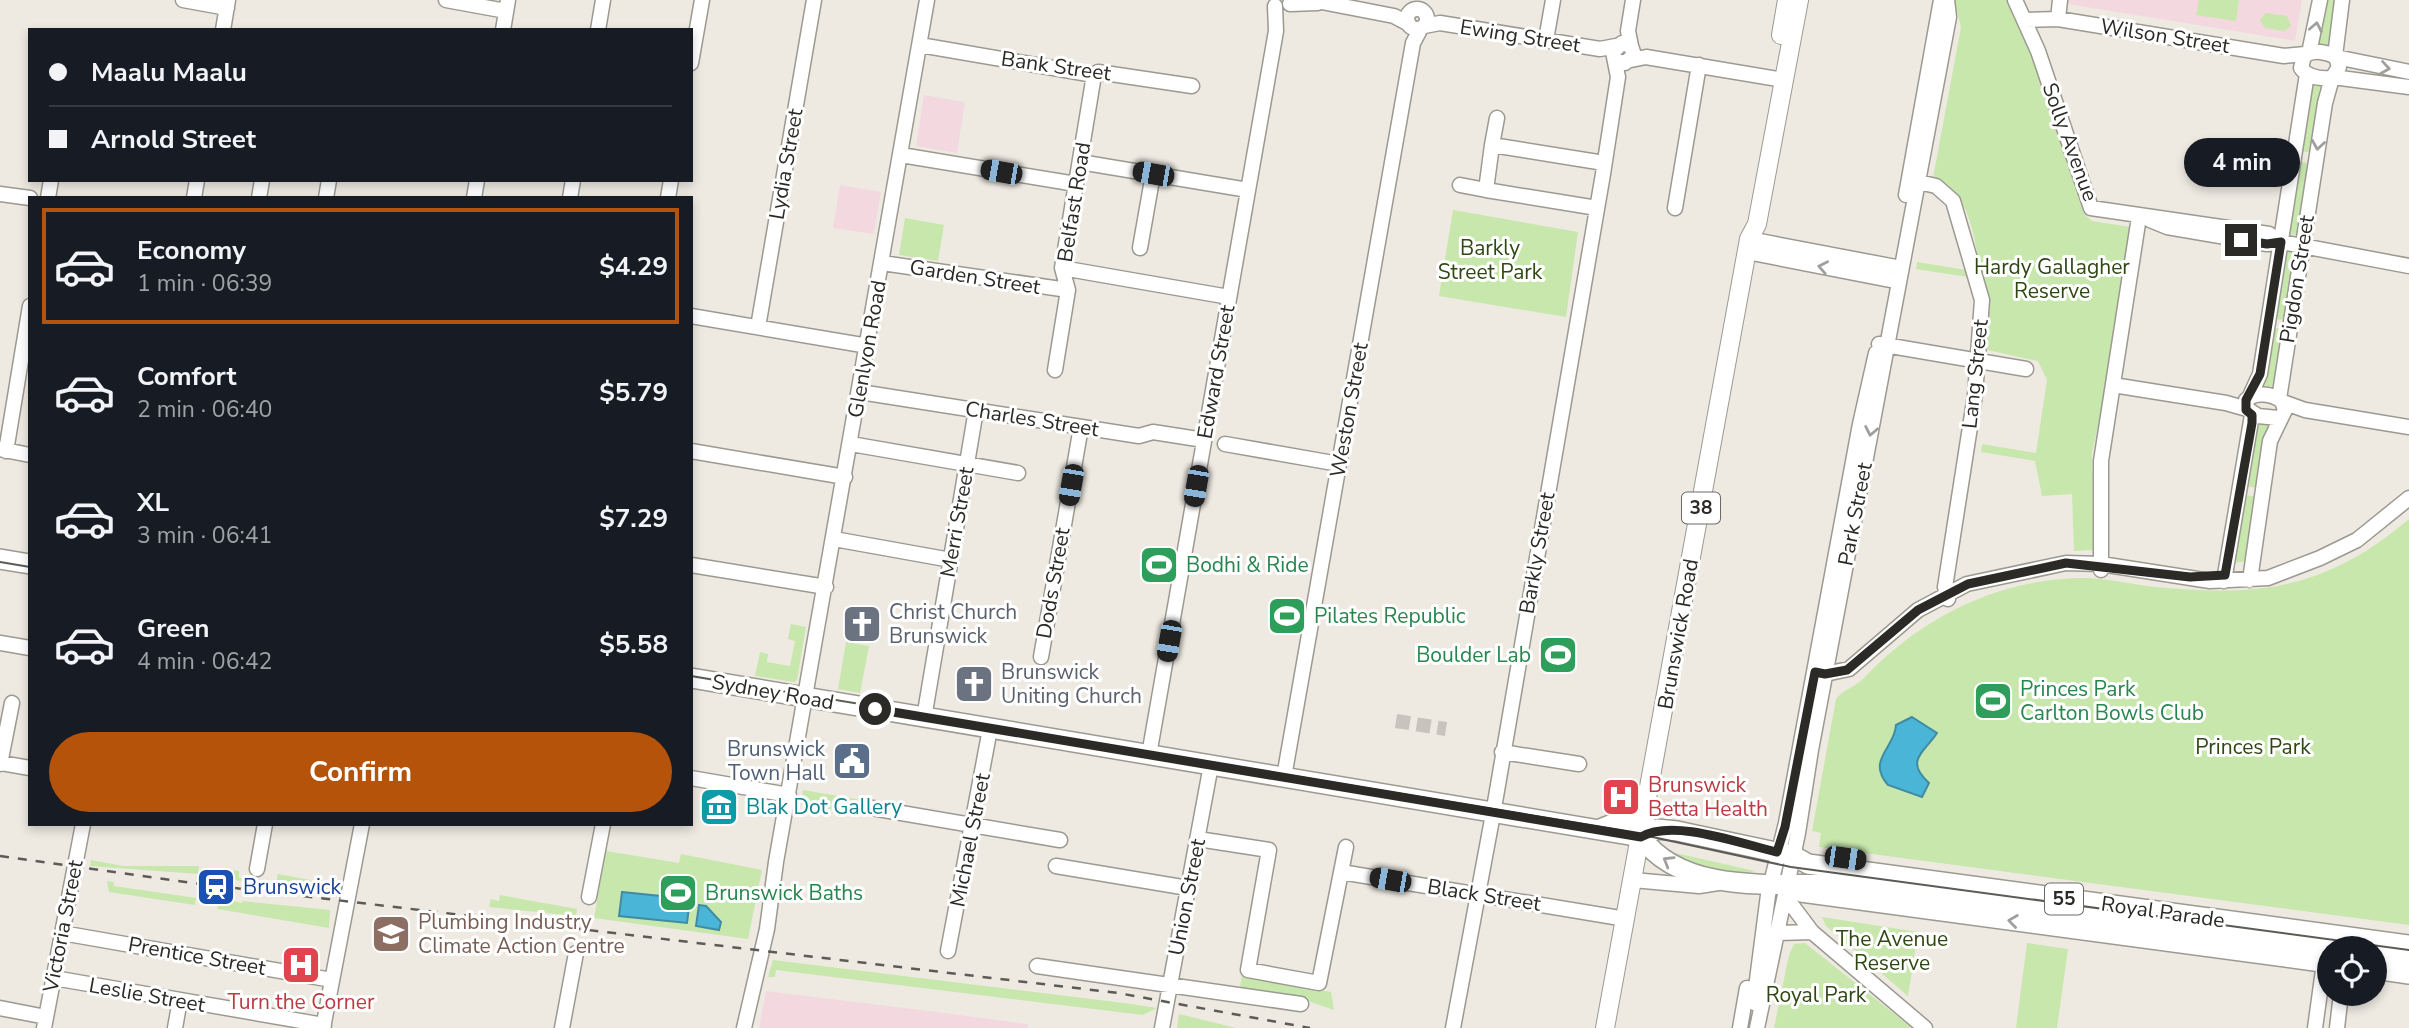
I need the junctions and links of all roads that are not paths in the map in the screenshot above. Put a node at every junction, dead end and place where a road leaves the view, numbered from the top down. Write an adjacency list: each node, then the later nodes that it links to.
1 (183, 0): 19 (street)
2 (446, 0): 20 (street)
3 (603, 0): 26 (street)
4 (702, 0): 30 (street)
5 (814, 0): 69 (street, Lydia Street)
6 (927, 0): 28 (street, Glenlyon Road)
7 (1553, 0): 27 (street)
8 (1633, 0): 29 (street, Barkly Street)
9 (1787, 0): 37 (main road, Brunswick Road / 38)
10 (1799, 0): 37 (main road, Brunswick Road / 38)
11 (1941, 0): 46 (street, Park Street)
12 (1947, 0): 46 (street, Park Street)
13 (2015, 0): 23 (street)
14 (2060, 0): 22 (street)
15 (2320, 0): 32 (street, Pigdon Street, one-way to 15)
16 (2342, 0): 31 (street)
17 (1315, 2): 18 (street, Ewing Street); 21 (street, Ewing Street)
18 (1279, 3): 49 (street, Edward Street)
19 (227, 4): 24 (street)
20 (507, 6): 25 (street)
21 (1418, 16): 27 (street, Ewing Street); 90 (street, Weston Street)
22 (2058, 19): 23 (street, Wilson Street); 32 (street, Wilson Street)
23 (2027, 25): 32 (street, Wilson Street); 55 (street, Solly Avenue)
24 (223, 28)
25 (503, 28)
26 (598, 28)
27 (1546, 40): 29 (street, Ewing Street)
28 (920, 46): 35 (street, Bank Street); 42 (street, Glenlyon Road)
29 (1626, 51): 33 (street, Ewing Street); 44 (street, Barkly Street)
30 (693, 52)
31 (2335, 57): 32 (street); 34 (street, one-way to 34); 36 (street, Pigdon Street)
32 (2306, 62): 36 (street); 56 (street, Pigdon Street)
33 (1699, 65): 37 (street, Ewing Street); 54 (street)
34 (2409, 72)
35 (1094, 75): 38 (street, Bank Street); 43 (street, Belfast Road)
36 (2333, 77): 39 (street); 58 (street, Pigdon Street, one-way to 58)
37 (1779, 79): 57 (main road, Brunswick Road / 38)
38 (1192, 86)
39 (2409, 87)
40 (1496, 118): 41 (street)
41 (1492, 145): 44 (street); 50 (street)
42 (901, 155): 47 (street); 61 (street, Glenlyon Road)
43 (1080, 162): 45 (street); 47 (street, Belfast Road)
44 (1605, 163): 53 (street, Barkly Street)
45 (1153, 174): 49 (street); 59 (street)
46 (1914, 180): 64 (street, Park Street); 72 (street, Lang Street)
47 (1076, 184): 63 (street, Belfast Road)
48 (1460, 185): 50 (street)
49 (1248, 190): 66 (street, Edward Street)
50 (1486, 190): 53 (street)
51 (0, 194): 52 (street)
52 (28, 198)
53 (1597, 208): 115 (street, Barkly Street)
54 (1675, 208)
55 (2143, 218): 56 (street); 75 (street)
56 (2281, 242): 58 (street); 77 (street, Pigdon Street)
57 (1748, 245): 64 (street); 126 (main road, Brunswick Road / 38)
58 (2302, 245): 60 (street); 62 (street); 78 (street, Pigdon Street)
59 (1140, 248)
60 (2409, 257)
61 (882, 263): 65 (street, Garden Street); 71 (street, Glenlyon Road)
62 (2409, 266)
63 (1062, 268): 65 (street, Belfast Road); 66 (street)
64 (1895, 271): 70 (street, Park Street)
65 (1068, 290): 74 (street, Belfast Road)
66 (1229, 297): 83 (street, Edward Street)
67 (693, 316): 69 (street)
68 (28, 317): 86 (street)
69 (758, 327): 71 (street)
70 (1882, 344): 72 (street); 109 (street, Park Street)
71 (867, 346): 76 (street, Glenlyon Road)
72 (1978, 361): 73 (street); 105 (street, Lang Street)
73 (2026, 369)
74 (1055, 370)
75 (2117, 382): 77 (street); 101 (street)
76 (860, 392): 79 (street, Charles Street); 84 (street, Glenlyon Road)
77 (2249, 405): 78 (street); 78 (street); 93 (street, Pigdon Street)
78 (2281, 408): 80 (street); 82 (street); 94 (street, Pigdon Street)
79 (976, 410): 81 (street, Charles Street); 89 (street, Merri Street)
80 (2409, 426)
81 (1081, 427): 83 (street, Charles Street); 108 (street, Dods Street)
82 (2409, 433)
83 (1204, 440): 116 (street, Edward Street)
84 (851, 444): 89 (street); 92 (street, Glenlyon Road)
85 (1224, 444): 90 (street)
86 (3, 450): 88 (street)
87 (693, 451): 92 (street)
88 (28, 455)
89 (967, 464): 91 (street); 98 (street, Merri Street)
90 (1339, 464): 121 (street, Weston Street)
91 (1018, 473)
92 (845, 477): 96 (street, Glenlyon Road)
93 (2241, 491): 94 (street); 103 (street, Pigdon Street)
94 (2262, 494): 102 (street, Pigdon Street)
95 (2409, 498): 102 (street)
96 (834, 539): 98 (street); 104 (street, Glenlyon Road)
97 (0, 559): 99 (highway)
98 (951, 560): 113 (street, Merri Street)
99 (28, 564)
100 (693, 565): 104 (street)
101 (2109, 568): 103 (street); 105 (street)
102 (2250, 577): 103 (street)
103 (2224, 578)
104 (826, 587): 111 (street, Glenlyon Road)
105 (1947, 597): 109 (street)
106 (0, 643): 107 (street)
107 (26, 648)
108 (1041, 657)
109 (1820, 673): 137 (street, Park Street)
110 (693, 678): 111 (highway, Sydney Road / 55)
111 (807, 698): 113 (highway, Sydney Road / 55); 123 (street, Glenlyon Road)
112 (12, 703): 117 (street)
113 (925, 718): 114 (highway, Sydney Road / 55)
114 (990, 729): 116 (highway, Sydney Road / 55); 127 (street, Michael Street)
115 (1502, 752): 118 (street); 125 (street, Barkly Street)
116 (1149, 755): 119 (highway, Sydney Road / 55)
117 (0, 763): 120 (street)
118 (1579, 764)
119 (1211, 765): 121 (highway, Sydney Road / 55); 134 (street, Union Street)
120 (28, 768)
121 (1284, 777): 125 (highway, Sydney Road / 55)
122 (693, 778): 123 (street)
123 (789, 794): 177 (street, Glenlyon Road)
124 (866, 807): 127 (street)
125 (1492, 811): 132 (highway, Sydney Road / 55); 146 (street, Barkly Street)
126 (1645, 817): 132 (highway); 133 (main road, Brunswick Road / 38)
127 (973, 824): 135 (street); 156 (street, Michael Street)
128 (83, 826): 153 (street, Victoria Street)
129 (265, 826): 139 (street)
130 (362, 826): 166 (street)
131 (603, 826): 147 (street)
132 (1599, 830): 133 (highway, Sydney Road / 55)
133 (1641, 837): 137 (highway, Royal Parade / 55); 141 (main road, Brunswick Road / 38); 142 (highway, Royal Parade / 55, one-way to 133)
134 (1198, 839): 140 (street); 143 (street, Union Street)
135 (1060, 840)
136 (1346, 847): 140 (street)
137 (1785, 854): 144 (street, Park Street); 145 (highway, Royal Parade / 55)
138 (1056, 866): 143 (street)
139 (257, 869)
140 (1341, 872): 146 (street, Black Street)
141 (1633, 880): 142 (street, Royal Parade); 149 (main road, Brunswick Road / 38)
142 (1729, 881): 144 (highway, Royal Parade / 55)
143 (1188, 888): 167 (street, Union Street)
144 (1781, 888): 145 (highway, Royal Parade / 55); 151 (street); 154 (street, Park Street); 160 (street, Park Street)
145 (1923, 888): 148 (highway, Royal Parade / 55, one-way to 145); 148 (highway, Royal Parade / 55)
146 (1478, 894): 149 (street, Black Street); 179 (street, Barkly Street)
147 (589, 897)
148 (2047, 904): 150 (highway, Royal Parade / 55); 159 (highway, Royal Parade / 55)
149 (1626, 919): 180 (main road, Brunswick Road / 38)
150 (2357, 931): 152 (highway, Royal Parade / 55); 155 (highway, Royal Parade / 55)
151 (1812, 932): 154 (street); 184 (street)
152 (2409, 932)
153 (62, 933): 165 (street, Victoria Street); 166 (street, Prentice Street)
154 (1777, 933): 183 (street, Park Street)
155 (2409, 945)
156 (948, 951)
157 (576, 953): 176 (street)
158 (2387, 956): 161 (highway)
159 (2317, 957)
160 (1759, 958): 181 (street, Park Street); 182 (street, Park Street)
161 (2409, 959)
162 (1037, 966): 167 (street)
163 (2387, 971): 164 (highway)
164 (2409, 974)
165 (54, 978): 168 (street, Leslie Street); 173 (street, Victoria Street)
166 (332, 980): 174 (street)
167 (1170, 984): 169 (street); 178 (street, Union Street)
168 (180, 1000): 174 (street, Leslie Street); 175 (street)
169 (1301, 1004)
170 (2319, 1006): 185 (street)
171 (2340, 1006): 186 (street)
172 (0, 1008): 173 (street)
173 (45, 1022)
174 (324, 1026)
175 (175, 1028)
176 (562, 1028)
177 (744, 1028)
178 (1162, 1028)
179 (1453, 1028)
180 (1605, 1028)
181 (1740, 1028)
182 (1749, 1028)
183 (1757, 1028)
184 (1925, 1028)
185 (2315, 1028)
186 (2337, 1028)

